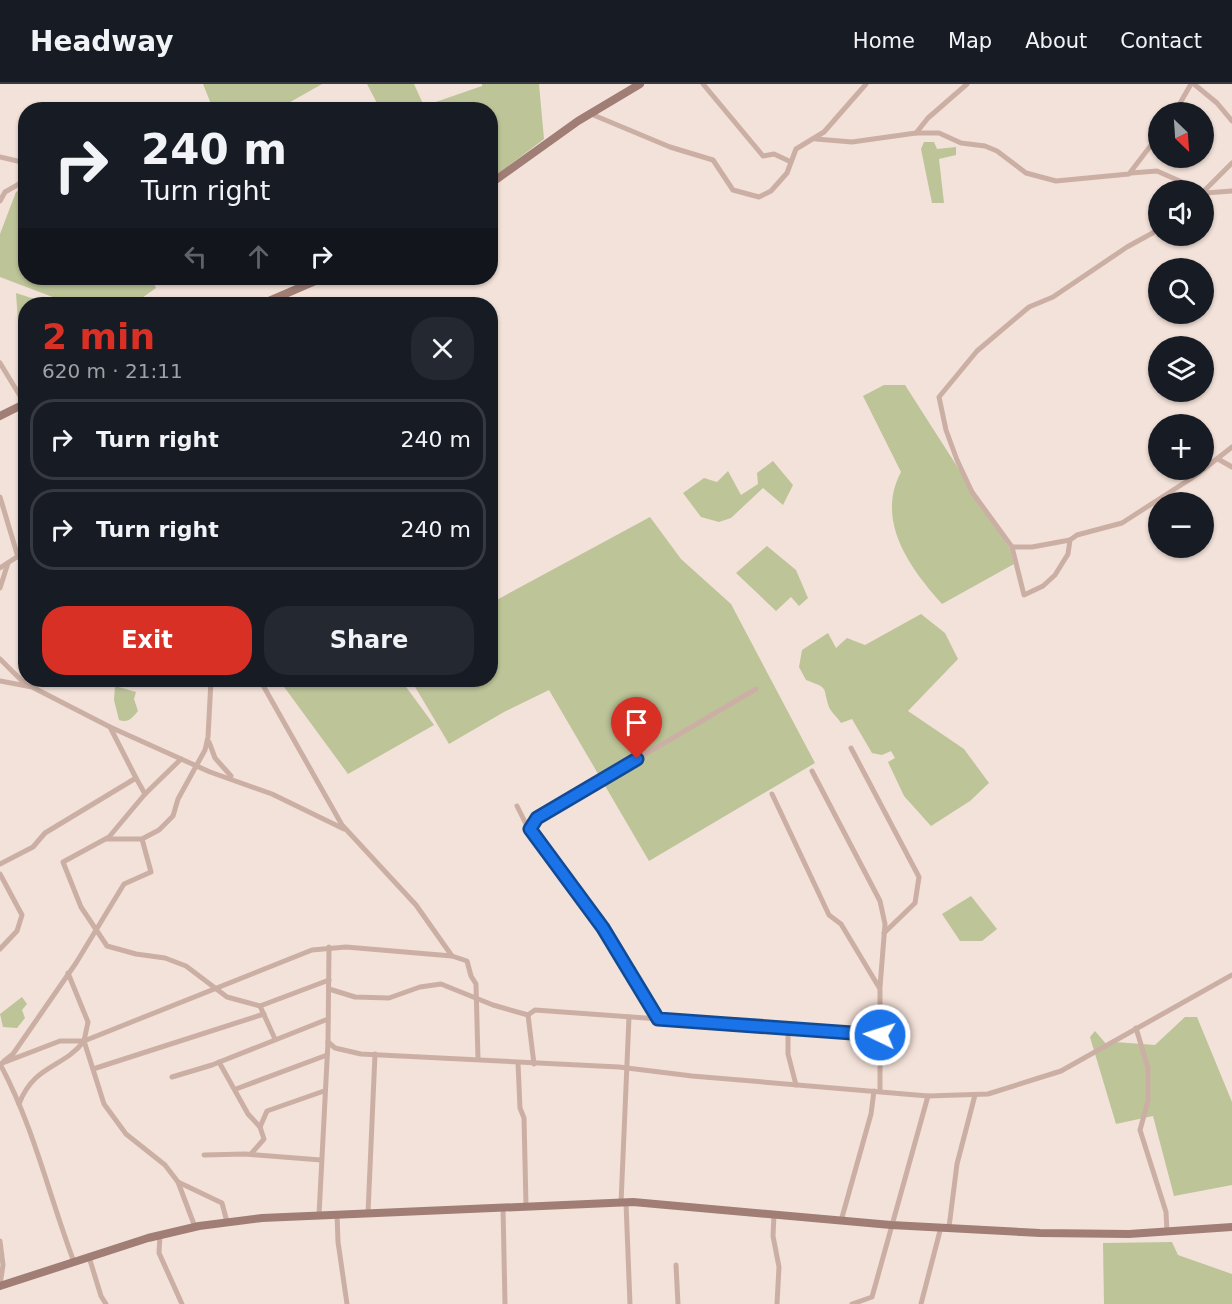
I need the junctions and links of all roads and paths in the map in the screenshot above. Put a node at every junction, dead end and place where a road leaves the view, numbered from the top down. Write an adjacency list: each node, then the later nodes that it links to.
1 (640, 84): 7 (street)
2 (703, 84): 13 (street)
3 (866, 84): 10 (street)
4 (967, 84): 9 (street)
5 (1192, 84): 6 (street); 8 (street)
6 (1181, 102)
7 (591, 114): 13 (street); 17 (street)
8 (1232, 121)
9 (916, 133): 10 (street); 16 (street)
10 (814, 139): 13 (street)
11 (1148, 149): 16 (street)
12 (0, 158): 14 (street)
13 (789, 160)
14 (18, 161)
15 (1232, 163): 19 (street)
16 (1129, 174): 18 (street)
17 (498, 178)
18 (1177, 180)
19 (1214, 181)
20 (18, 185): 23 (street)
21 (1232, 191): 22 (street)
22 (1214, 192)
23 (0, 201)
24 (1148, 236): 39 (street)
25 (306, 285): 26 (street)
26 (282, 295): 27 (street)
27 (278, 297)
28 (0, 363): 29 (street)
29 (18, 392)
30 (18, 406): 31 (street)
31 (15, 408): 32 (street); 33 (street)
32 (18, 408)
33 (0, 416)
34 (1232, 447): 35 (street)
35 (1218, 459): 36 (street); 38 (street)
36 (1232, 468)
37 (0, 497): 40 (street)
38 (1070, 540): 39 (street); 39 (street)
39 (1012, 547)
40 (18, 557): 41 (street)
41 (8, 563): 42 (street); 43 (street)
42 (0, 568)
43 (0, 588)
44 (0, 659): 45 (street)
45 (18, 676)
46 (0, 681): 47 (street)
47 (18, 684)
48 (31, 687): 52 (street)
49 (211, 687): 53 (street)
50 (264, 687): 64 (street)
51 (756, 689): 63 (street)
52 (110, 727): 55 (street); 58 (street)
53 (208, 737): 56 (street); 59 (street)
54 (851, 747): 70 (street)
55 (181, 759): 56 (street); 60 (street)
56 (198, 766): 59 (street); 65 (street)
57 (812, 771): 70 (street)
58 (136, 778): 60 (street); 67 (street)
59 (232, 778): 64 (street)
60 (145, 794): 66 (street)
61 (772, 794): 78 (street)
62 (517, 806): 63 (street)
63 (530, 829): 86 (street)
64 (346, 830): 73 (street)
65 (142, 838): 66 (street); 69 (street)
66 (107, 839): 69 (street)
67 (0, 864)
68 (0, 874): 72 (street)
69 (96, 928): 74 (street); 79 (street)
70 (884, 933): 78 (street)
71 (329, 948): 73 (street); 76 (street); 79 (street)
72 (0, 949)
73 (452, 956): 80 (street)
74 (68, 973): 91 (street); 98 (street)
75 (1232, 975): 87 (street)
76 (329, 980): 77 (street); 81 (street)
77 (329, 989): 80 (street); 85 (street)
78 (880, 989): 89 (street)
79 (214, 990): 81 (street); 91 (street)
80 (477, 998): 83 (street); 95 (street)
81 (260, 1006): 82 (street)
82 (264, 1014): 90 (street); 101 (street)
83 (528, 1015): 84 (street); 99 (street)
84 (629, 1017): 86 (street); 100 (street)
85 (328, 1019): 90 (street); 92 (street)
86 (658, 1019): 88 (street)
87 (1136, 1028): 107 (street); 128 (street)
88 (788, 1029): 89 (street); 103 (street)
89 (880, 1035): 106 (street)
90 (275, 1039): 96 (street)
91 (84, 1041): 98 (street); 101 (street); 109 (street)
92 (328, 1042): 93 (street); 94 (street)
93 (375, 1054): 95 (street); 118 (street)
94 (327, 1055): 104 (street); 105 (street)
95 (478, 1059): 97 (street)
96 (219, 1062): 102 (street); 104 (street)
97 (518, 1063): 99 (street); 116 (street)
98 (0, 1064): 109 (street)
99 (534, 1064): 100 (street)
100 (625, 1068): 103 (street); 115 (street)
101 (93, 1069): 114 (street)
102 (172, 1077)
103 (796, 1085): 106 (street)
104 (236, 1089): 110 (street)
105 (324, 1091): 110 (street); 113 (street)
106 (877, 1091): 108 (street); 122 (street)
107 (975, 1095): 108 (street); 126 (street)
108 (927, 1096): 124 (street)
109 (19, 1104): 132 (street)
110 (260, 1126): 111 (street)
111 (250, 1154): 112 (street); 113 (street)
112 (204, 1155)
113 (321, 1160): 120 (street)
114 (178, 1182): 123 (street); 125 (street)
115 (623, 1203): 116 (street); 121 (street); 139 (street)
116 (526, 1206): 117 (street)
117 (503, 1207): 118 (street); 138 (street)
118 (368, 1213): 119 (street)
119 (337, 1214): 120 (street); 137 (street)
120 (319, 1215): 123 (street)
121 (774, 1215): 122 (street); 141 (street)
122 (841, 1221): 124 (street)
123 (227, 1222): 125 (street)
124 (891, 1225): 126 (street); 142 (street)
125 (195, 1227): 129 (street)
126 (945, 1227): 128 (street); 143 (street)
127 (1232, 1227): 128 (street)
128 (1167, 1232)
129 (160, 1235): 131 (street); 136 (street)
130 (0, 1241): 134 (street)
131 (89, 1257): 132 (street); 135 (street)
132 (74, 1262): 134 (street)
133 (676, 1265): 140 (street)
134 (0, 1286)
135 (106, 1304)
136 (182, 1304)
137 (347, 1304)
138 (505, 1304)
139 (630, 1304)
140 (678, 1304)
141 (777, 1304)
142 (852, 1304)
143 (921, 1304)

